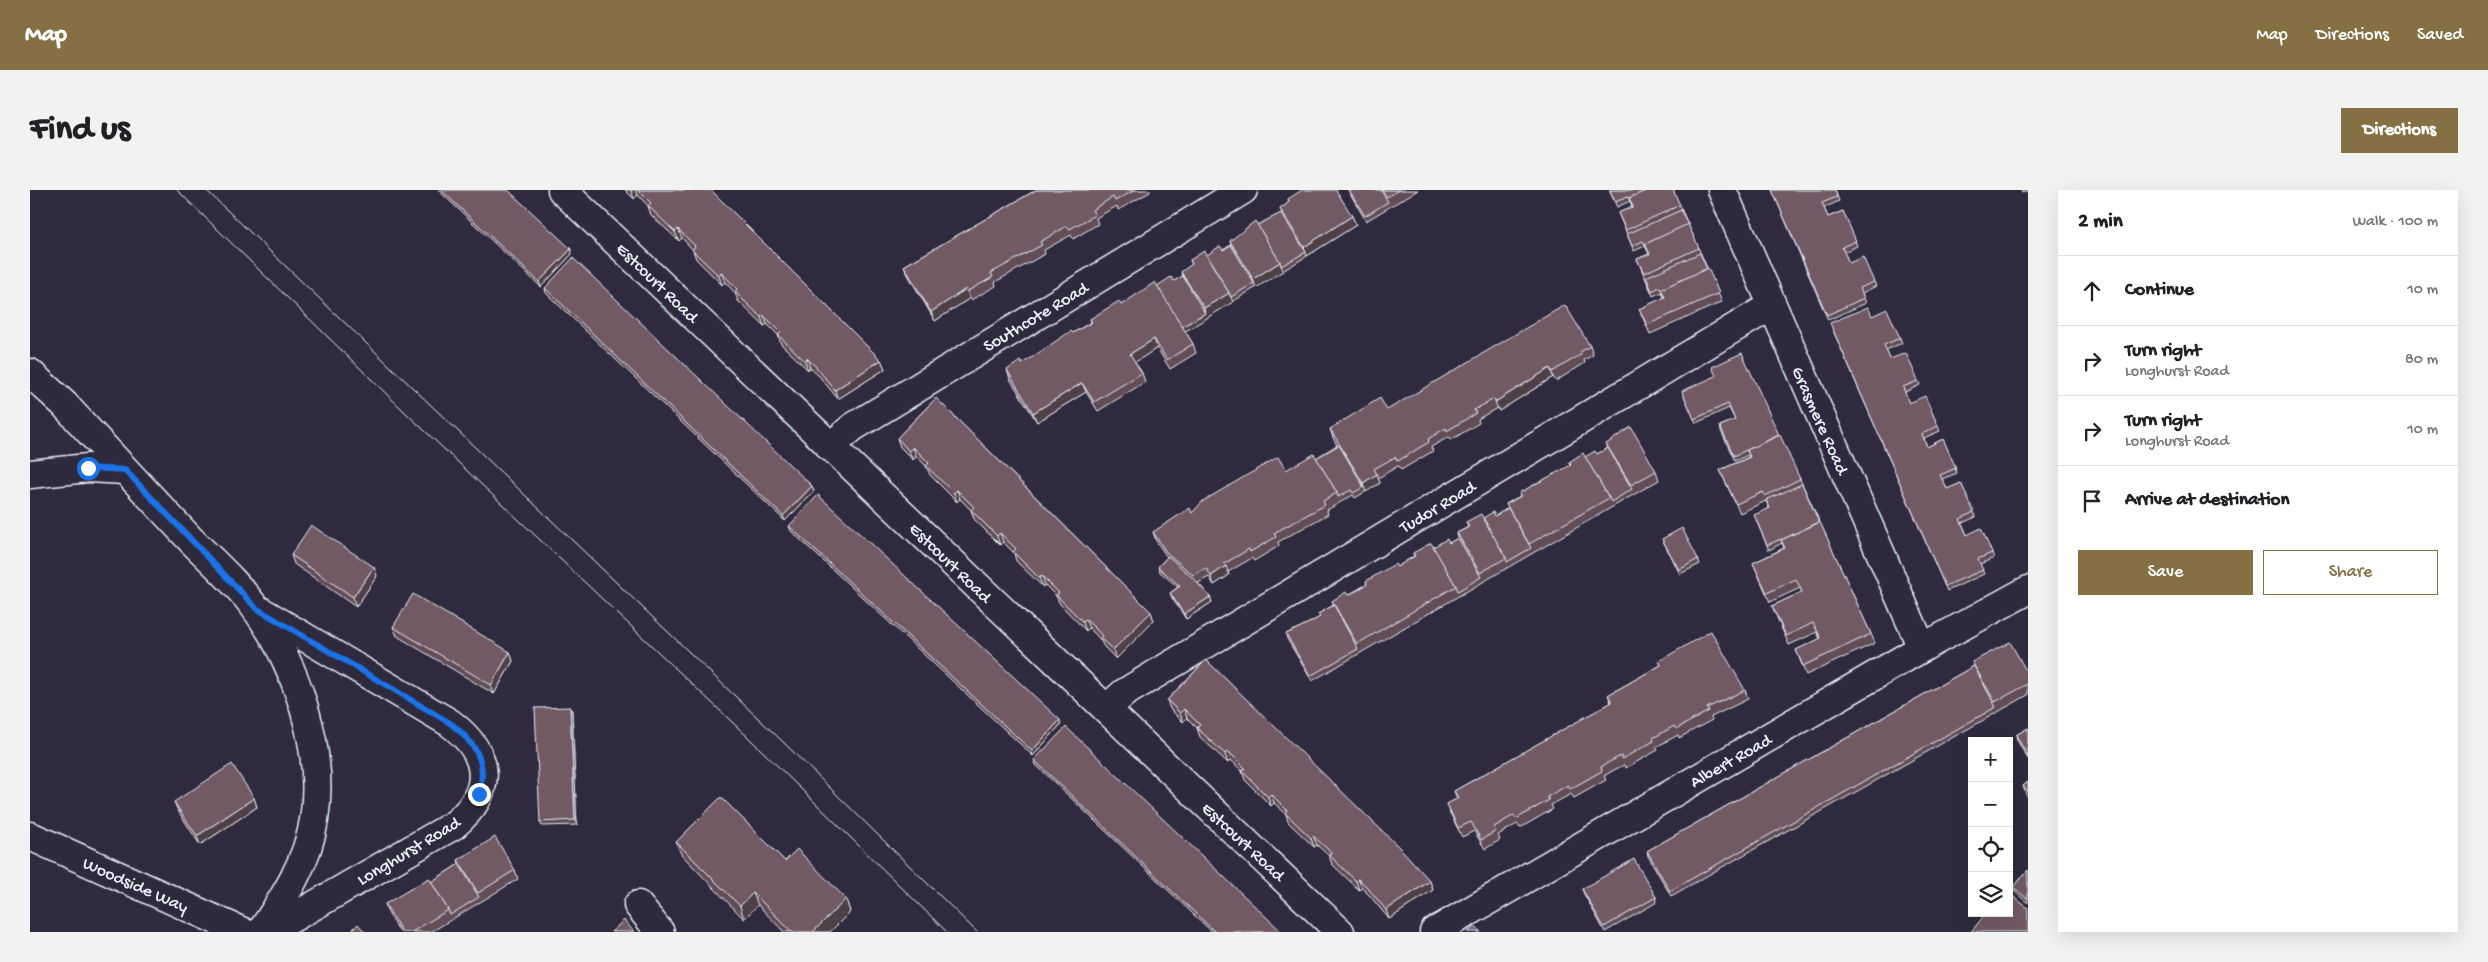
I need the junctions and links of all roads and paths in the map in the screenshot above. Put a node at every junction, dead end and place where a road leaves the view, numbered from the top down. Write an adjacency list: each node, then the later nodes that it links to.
1 (562, 190): 6 (street, Estcourt Road)
2 (1243, 190): 6 (street, Southcote Road)
3 (1722, 190): 4 (street, Grasmere Road)
4 (1771, 306): 11 (street, Grasmere Road); 12 (street, Tudor Road)
5 (30, 374): 7 (street, Longhurst Road)
6 (830, 446): 12 (street, Estcourt Road)
7 (125, 470): 8 (street); 10 (street, Longhurst Road)
8 (30, 474)
9 (2025, 600): 11 (street, Albert Road)
10 (256, 608): 16 (street, Longhurst Road); 17 (street, Longhurst Road)
11 (1922, 648): 20 (street, Albert Road)
12 (1106, 710): 19 (street, Estcourt Road)
13 (30, 836): 15 (street, Woodside Way)
14 (638, 905): 18 (street)
15 (243, 932)
16 (261, 932)
17 (268, 932)
18 (660, 932)
19 (1340, 932)
20 (1434, 932)

